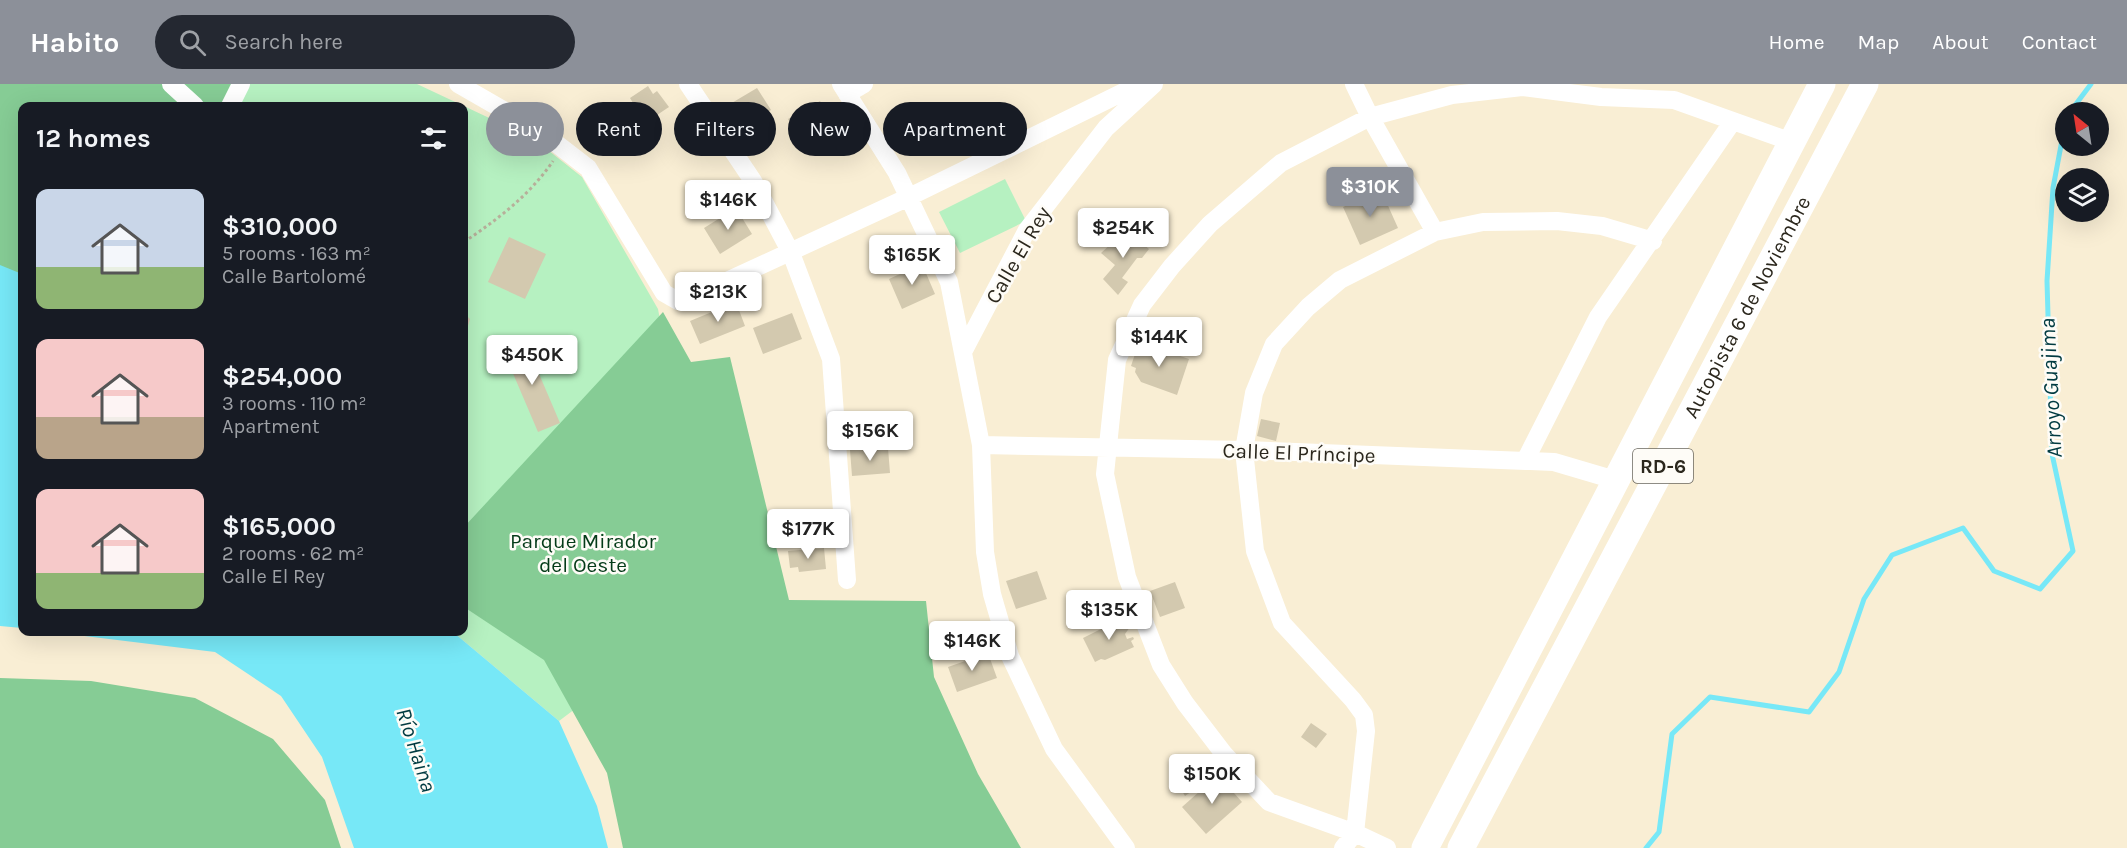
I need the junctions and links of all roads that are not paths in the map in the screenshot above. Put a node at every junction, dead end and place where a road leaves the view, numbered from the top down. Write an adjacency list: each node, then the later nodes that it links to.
1 (171, 84): 13 (street)
2 (240, 84): 14 (street)
3 (458, 84): 21 (street)
4 (688, 84): 21 (street)
5 (864, 84): 11 (street)
6 (1140, 84): 18 (street)
7 (1154, 84): 22 (street, Calle El Rey)
8 (1354, 84): 15 (street)
9 (1822, 84): 17 (highway, Autopista 6 de Noviembre / RD-6)
10 (1865, 84): 34 (highway, Autopista 6 de Noviembre / RD-6)
11 (844, 89): 18 (street)
12 (1675, 92): 15 (street); 16 (street)
13 (191, 102)
14 (232, 102)
15 (1370, 117): 19 (street); 24 (street)
16 (1733, 121): 17 (street); 20 (street)
17 (1792, 142): 27 (highway, Autopista 6 de Noviembre / RD-6)
18 (909, 197): 21 (street); 22 (street)
19 (1435, 232): 20 (street); 25 (street)
20 (1653, 241): 26 (street)
21 (791, 253): 28 (street)
22 (963, 352): 23 (street)
23 (981, 445): 24 (street, Calle El Príncipe); 30 (street)
24 (1109, 449): 25 (street, Calle El Príncipe); 29 (street)
25 (1244, 450): 26 (street, Calle El Príncipe); 29 (street)
26 (1524, 461): 27 (street, Calle El Príncipe)
27 (1615, 480): 33 (highway, Autopista 6 de Noviembre / RD-6)
28 (847, 580)
29 (1355, 833): 31 (street); 32 (street)
30 (1126, 848)
31 (1343, 848)
32 (1387, 848)
33 (1425, 848)
34 (1461, 848)

